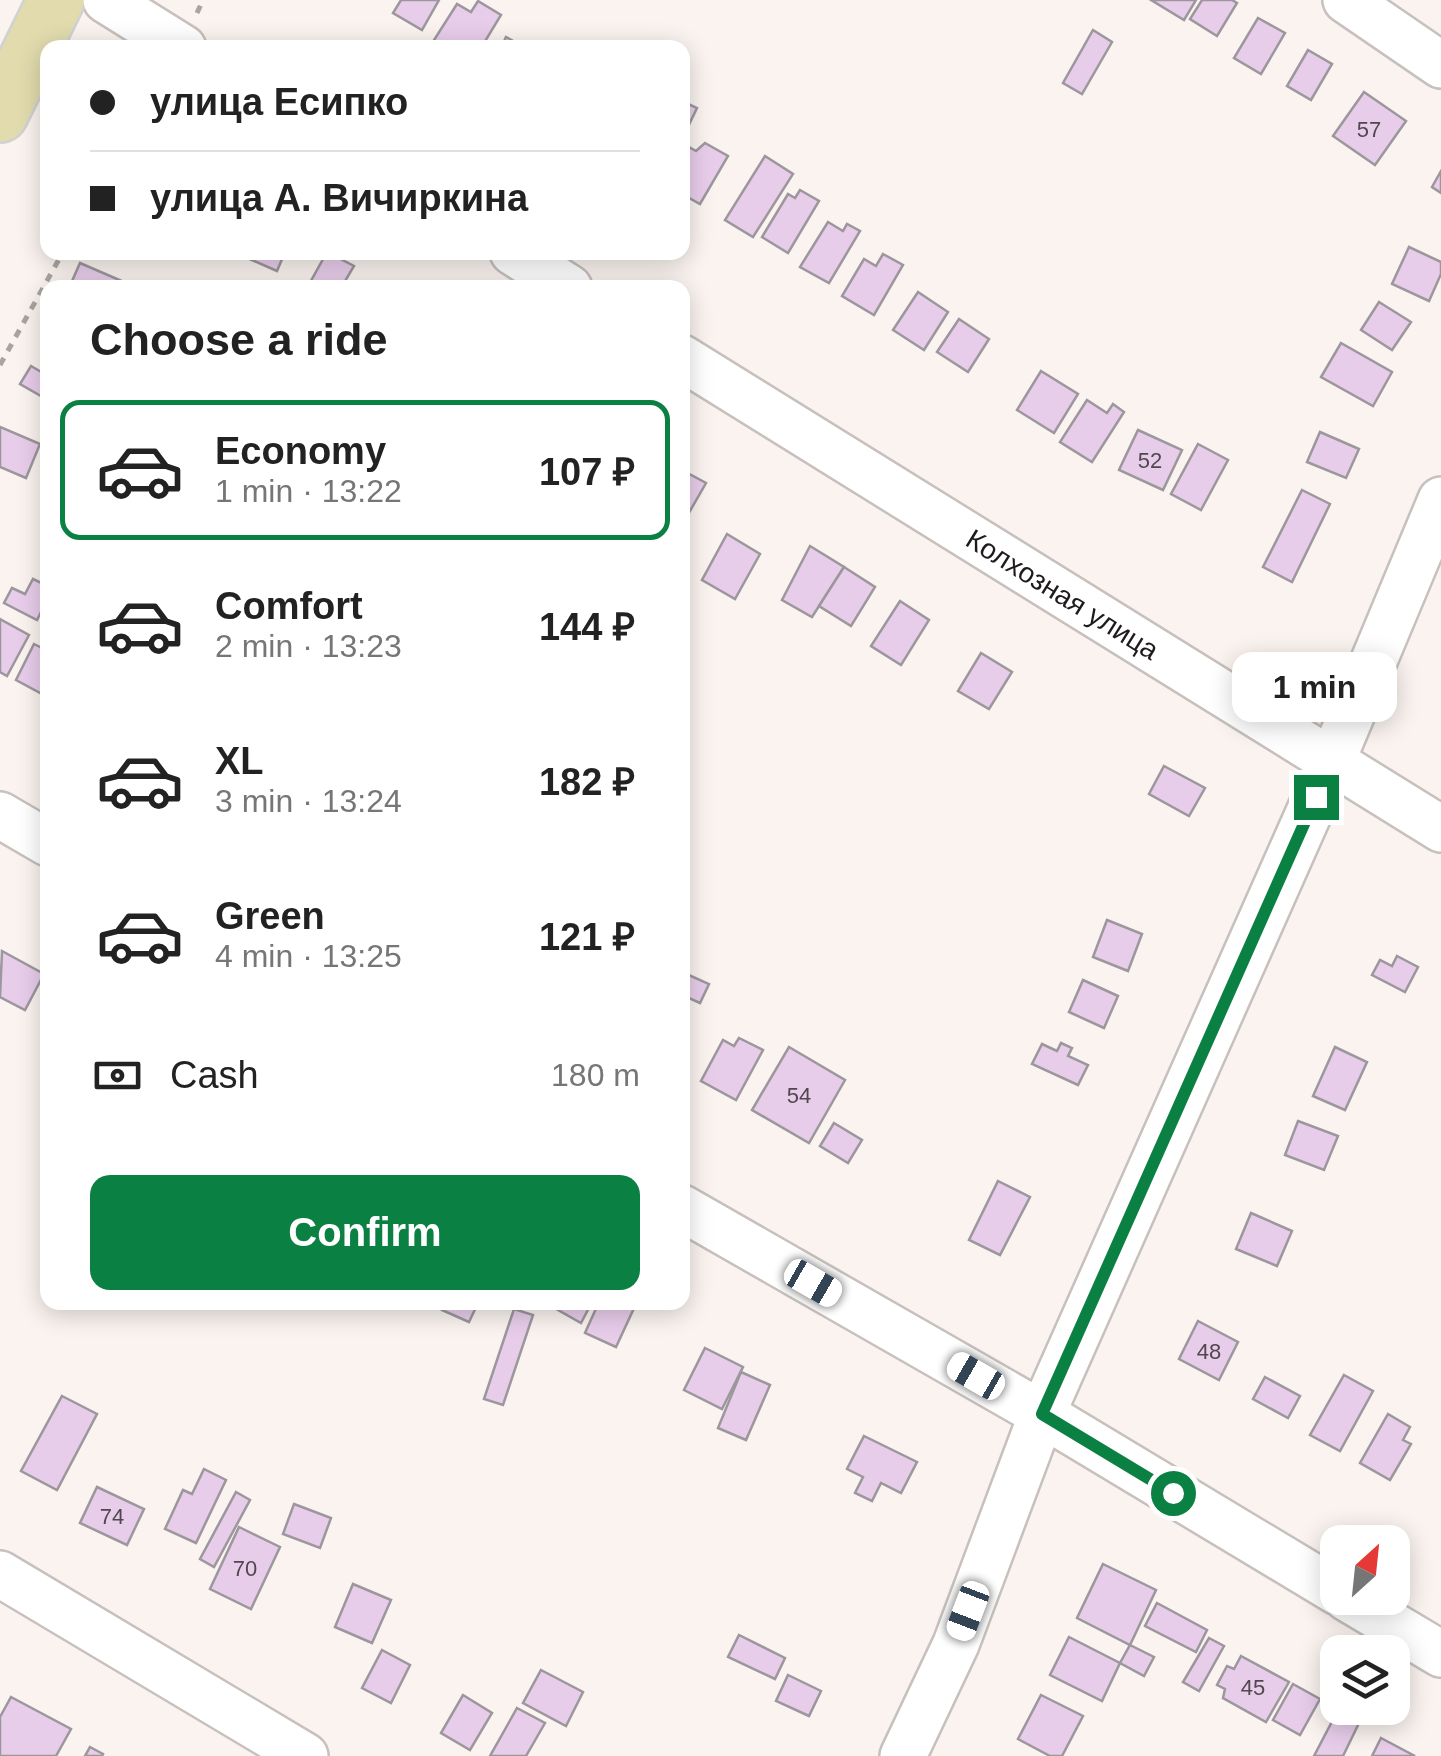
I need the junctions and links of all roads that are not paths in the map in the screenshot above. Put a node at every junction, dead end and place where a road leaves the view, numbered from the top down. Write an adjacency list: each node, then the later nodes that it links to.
1 (56, 0): 6 (main road)
2 (106, 0): 4 (street)
3 (1346, 0): 5 (street)
4 (170, 40)
5 (1441, 65)
6 (0, 114)
7 (526, 260): 8 (street)
8 (557, 280)
9 (690, 363): 11 (street, Колхозная улица)
10 (1441, 500): 11 (street)
11 (1332, 760): 13 (street, Колхозная улица); 16 (street)
12 (0, 815): 14 (street)
13 (1441, 828)
14 (40, 838)
15 (690, 1213): 16 (street)
16 (1042, 1414): 18 (street); 22 (street)
17 (0, 1574): 21 (street)
18 (1320, 1581)
19 (1376, 1615): 20 (street)
20 (1441, 1654)
21 (305, 1756)
22 (903, 1756)

